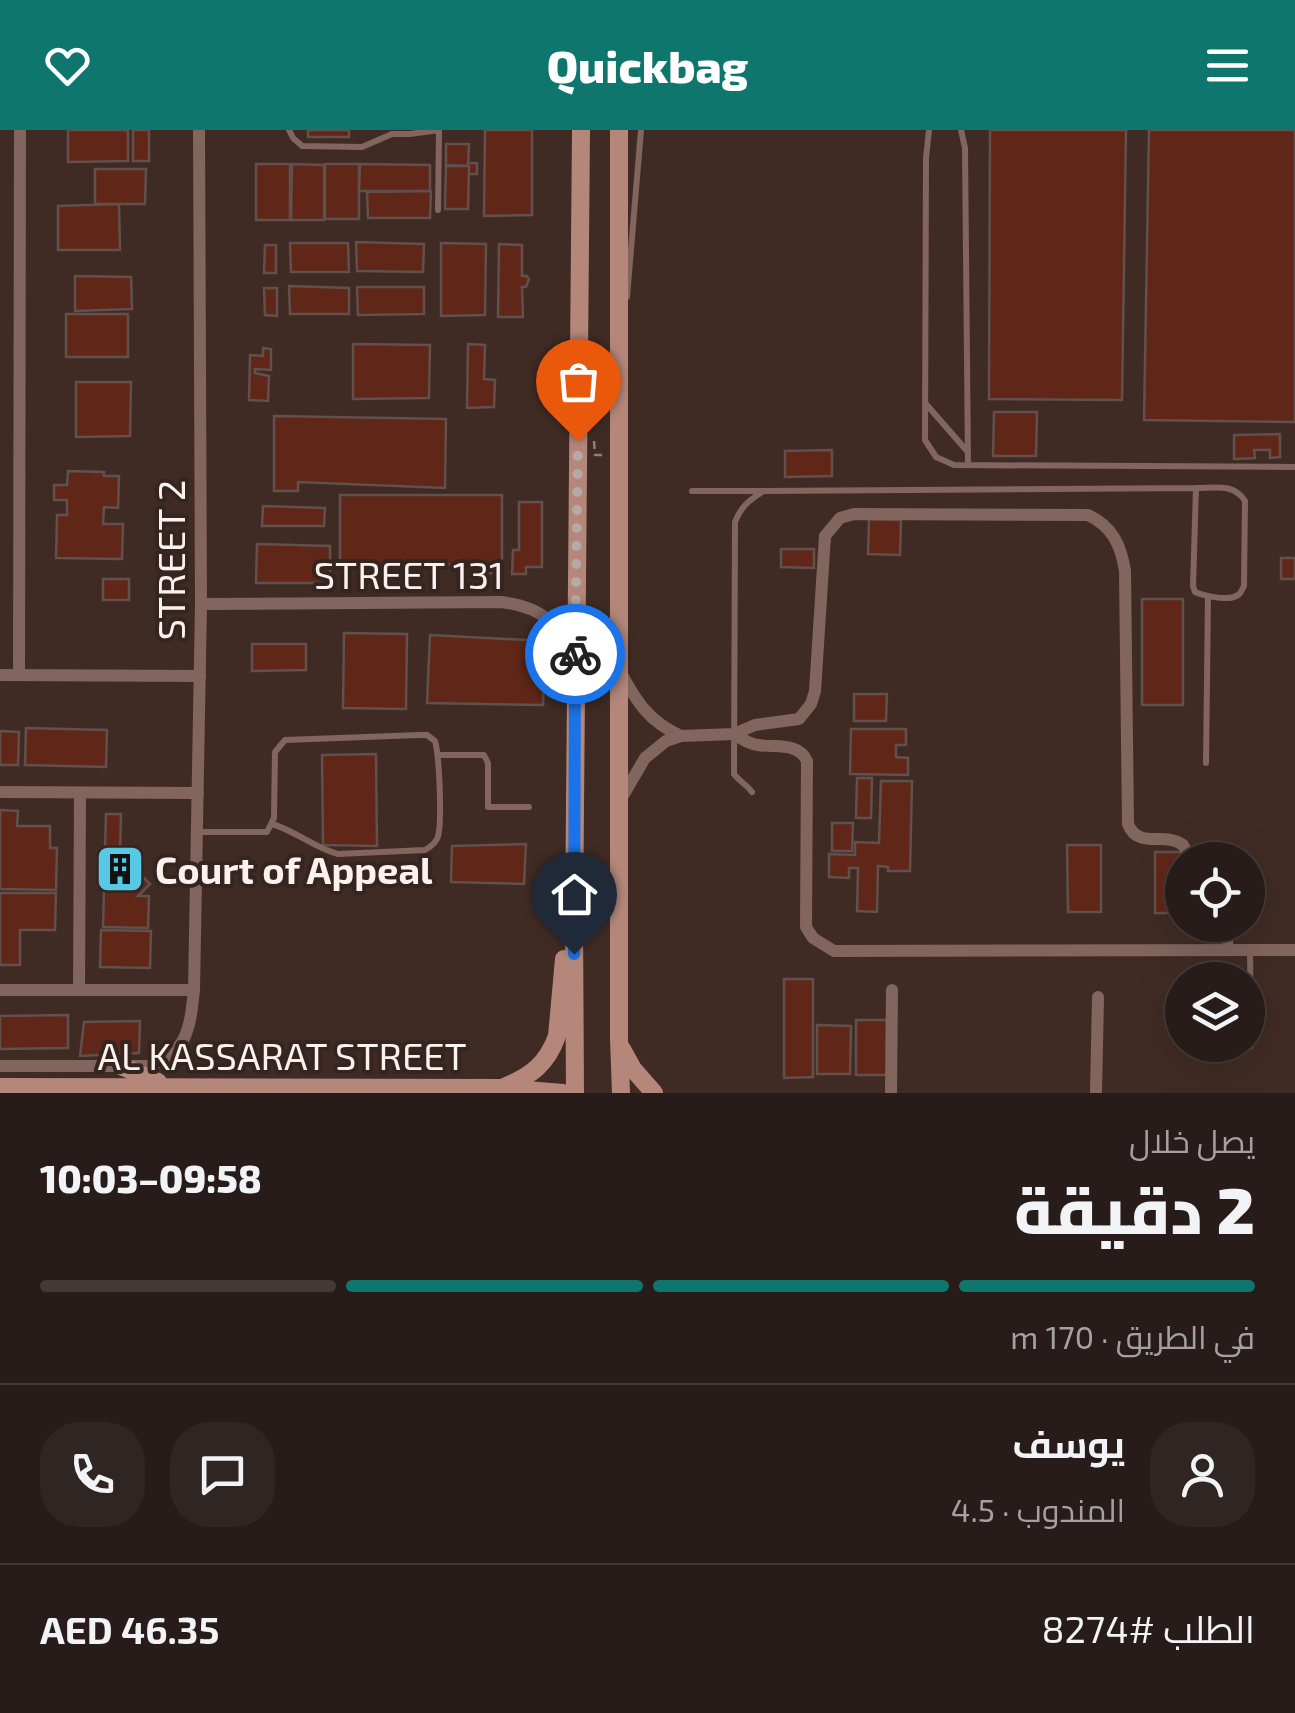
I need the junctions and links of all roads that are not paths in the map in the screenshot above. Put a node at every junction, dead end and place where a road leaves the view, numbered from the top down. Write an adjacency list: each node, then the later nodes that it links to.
1 (20, 130): 23 (street)
2 (199, 130): 20 (street, STREET 2)
3 (289, 130): 4 (lane)
4 (439, 130): 10 (lane)
5 (580, 130): 25 (street)
6 (619, 130): 11 (street)
7 (641, 130): 11 (lane)
8 (929, 130): 12 (lane)
9 (961, 130): 13 (lane)
10 (438, 210)
11 (619, 378): 21 (street)
12 (925, 403): 13 (lane); 14 (lane)
13 (968, 452): 14 (lane)
14 (968, 464): 15 (lane)
15 (1295, 467)
16 (1196, 488): 18 (lane); 19 (lane); 19 (lane)
17 (692, 491): 18 (lane)
18 (763, 491): 26 (lane)
19 (1208, 596): 29 (lane)
20 (201, 604): 24 (street, STREET 2); 25 (street, STREET 131)
21 (620, 671): 27 (street); 34 (street)
22 (0, 675): 23 (street)
23 (19, 675): 24 (street)
24 (200, 676): 32 (street, STREET 2)
25 (575, 676): 39 (street)
26 (734, 734): 27 (street); 33 (lane); 38 (street); 42 (street)
27 (681, 736): 34 (street)
28 (438, 755): 35 (lane); 36 (lane); 36 (lane)
29 (1206, 762)
30 (0, 792): 31 (street)
31 (80, 792): 32 (street); 46 (street)
32 (198, 792): 37 (street, STREET 2)
33 (752, 792)
34 (620, 802): 50 (street)
35 (529, 807)
36 (272, 824): 37 (lane)
37 (197, 832): 47 (street, STREET 2)
38 (1174, 842)
39 (574, 920): 55 (street); 57 (street)
40 (1226, 942): 42 (street)
41 (1250, 949): 42 (street); 43 (street); 44 (lane)
42 (1226, 950)
43 (1295, 950)
44 (1250, 962)
45 (0, 990): 46 (street)
46 (79, 990): 47 (street)
47 (194, 990): 52 (street, AL KASSARAT STREET)
48 (892, 990): 60 (street)
49 (1098, 997): 61 (street)
50 (619, 1039): 58 (street); 59 (street)
51 (0, 1066): 52 (street, AL KASSARAT STREET)
52 (120, 1066): 53 (street)
53 (168, 1086): 54 (street, AL KASSARAT STREET); 55 (street, AL KASSARAT STREET)
54 (0, 1087)
55 (502, 1088): 56 (street, AL KASSARAT STREET)
56 (563, 1093)
57 (575, 1093)
58 (621, 1093)
59 (654, 1093)
60 (892, 1093)
61 (1096, 1093)

